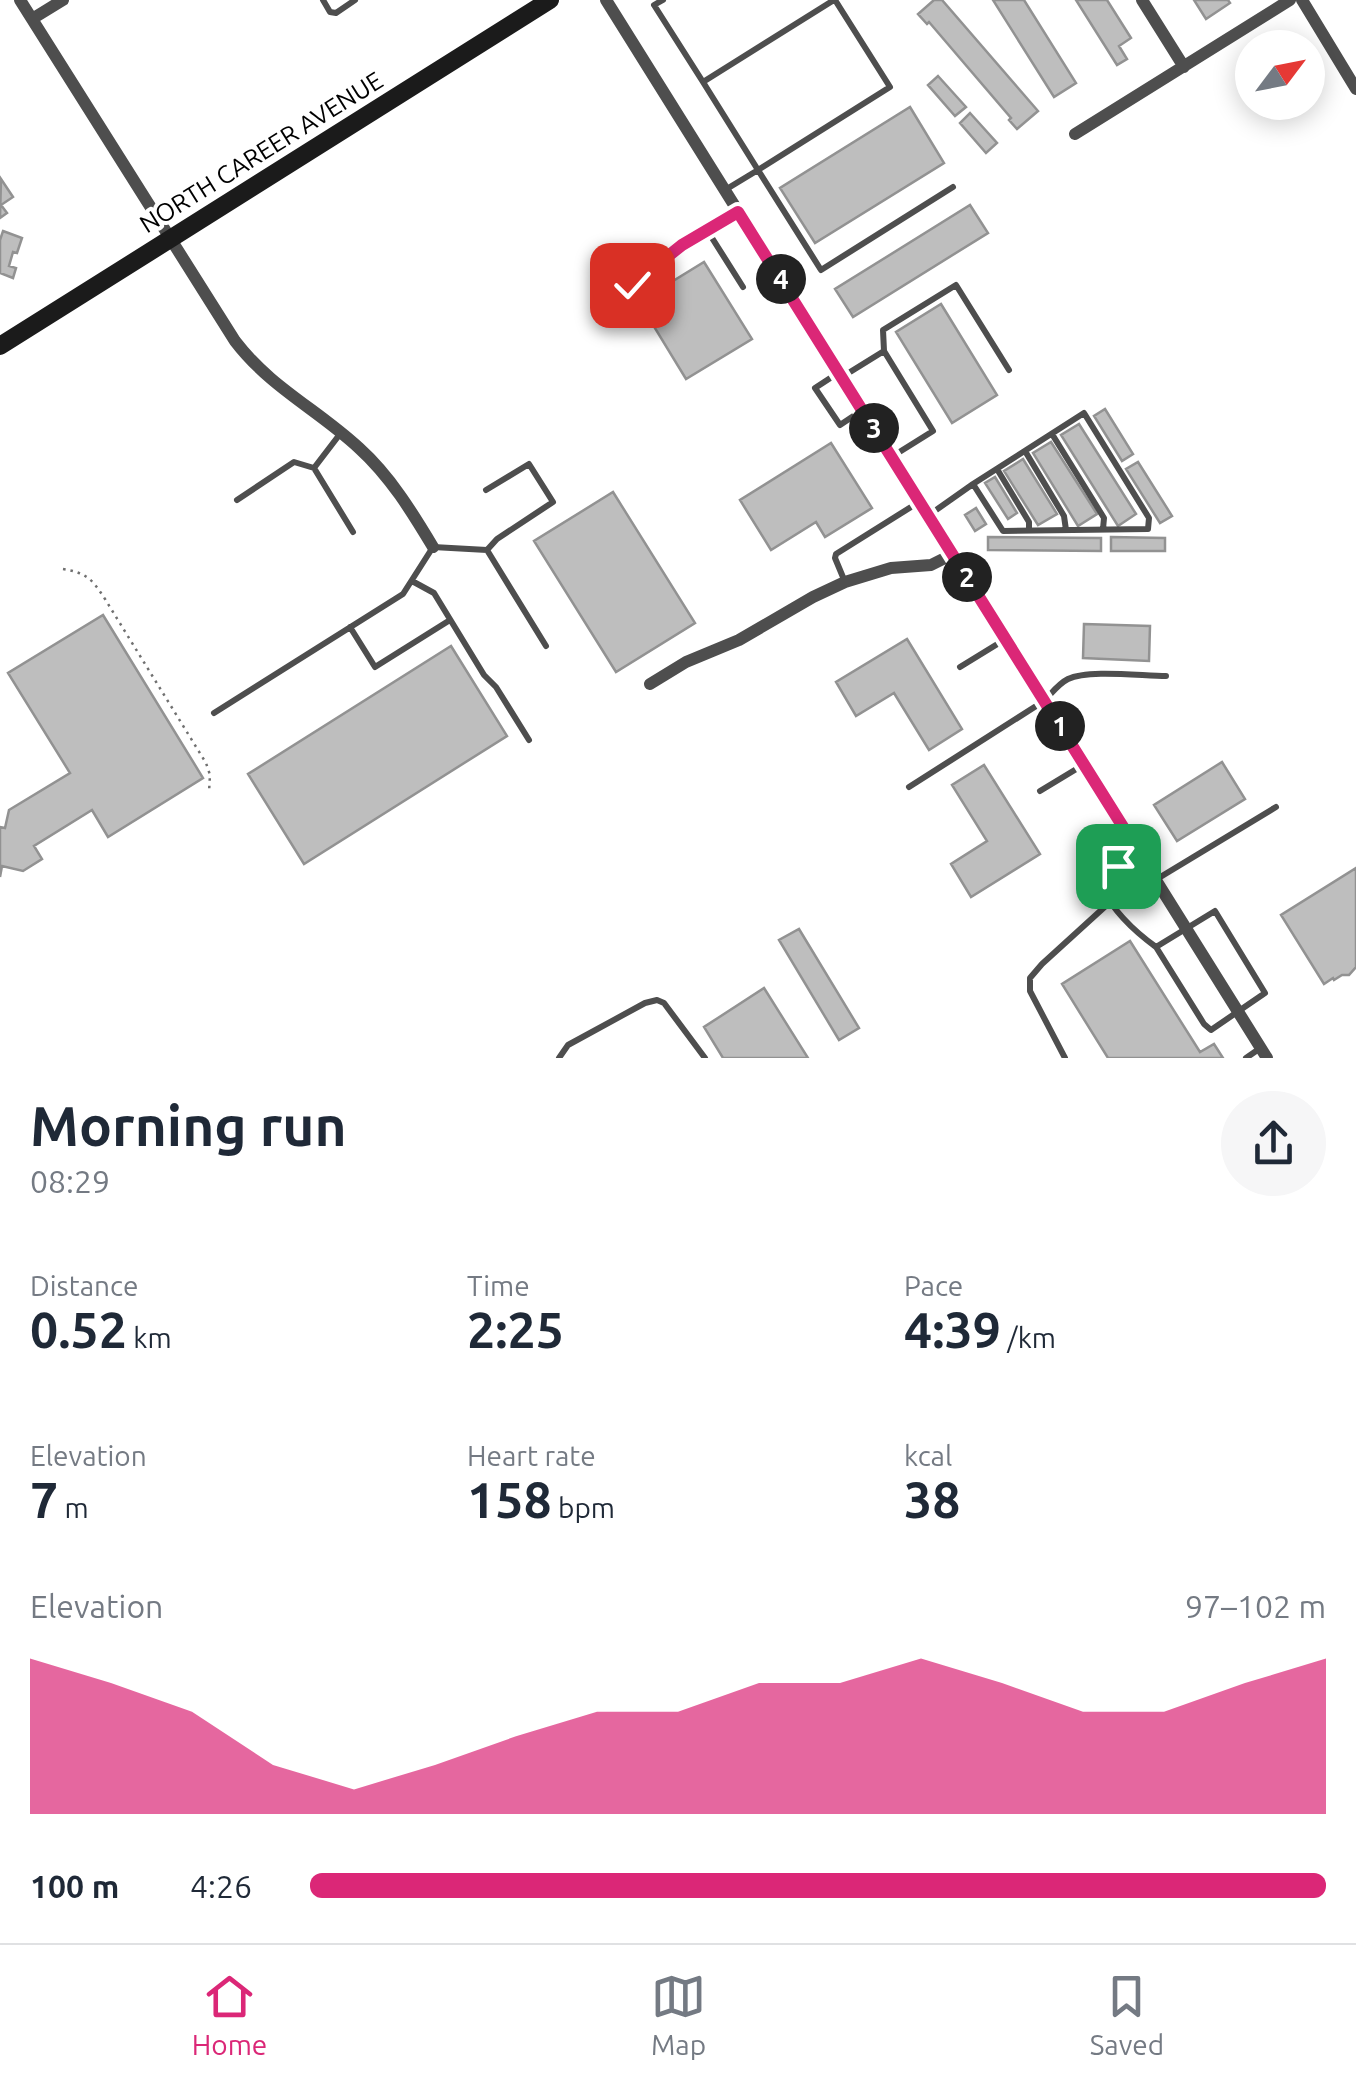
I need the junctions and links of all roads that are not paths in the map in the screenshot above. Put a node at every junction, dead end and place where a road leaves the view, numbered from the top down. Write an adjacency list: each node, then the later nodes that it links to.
1 (20, 0): 12 (street)
2 (63, 0): 12 (street)
3 (323, 0): 4 (lane)
4 (355, 0)
5 (550, 0): 22 (street, NORTH CAREER AVENUE)
6 (606, 0): 19 (street)
7 (663, 0): 14 (lane)
8 (834, 0): 14 (lane); 17 (lane)
9 (1142, 0): 13 (street)
10 (1290, 0): 13 (street)
11 (1302, 0): 15 (street)
12 (32, 20): 22 (street)
13 (1184, 67): 16 (street)
14 (703, 82): 17 (lane)
15 (1356, 89)
16 (1076, 134)
17 (758, 170): 18 (lane); 19 (lane)
18 (953, 188)
19 (725, 190): 20 (street)
20 (738, 212): 21 (lane); 28 (street)
21 (707, 230): 23 (lane); 24 (lane)
22 (169, 240): 25 (street, NORTH CAREER AVENUE); 30 (street)
23 (632, 285)
24 (743, 287)
25 (0, 346)
26 (884, 351): 27 (lane); 28 (lane); 33 (lane)
27 (1009, 370)
28 (841, 374): 29 (street); 29 (lane)
29 (863, 410): 33 (street)
30 (341, 433): 34 (lane); 45 (street)
31 (1052, 434): 32 (lane); 43 (lane); 43 (lane)
32 (1025, 451): 35 (lane); 42 (lane)
33 (892, 456): 39 (street)
34 (314, 468): 38 (lane); 44 (lane)
35 (997, 469): 36 (lane); 41 (lane)
36 (973, 484): 40 (lane); 41 (lane)
37 (486, 490): 46 (lane)
38 (237, 500)
39 (920, 502): 40 (street); 49 (lane)
40 (928, 516): 47 (street)
41 (1029, 530): 42 (lane)
42 (1066, 530): 43 (lane)
43 (1103, 530)
44 (354, 532)
45 (434, 548): 46 (lane); 48 (lane)
46 (487, 550): 53 (lane)
47 (953, 554): 49 (street); 52 (street)
48 (412, 580): 50 (lane); 51 (lane)
49 (845, 582): 56 (street)
50 (450, 620): 51 (lane); 59 (lane)
51 (350, 627): 58 (lane)
52 (1006, 639): 54 (lane); 57 (street)
53 (546, 646)
54 (960, 666)
55 (1166, 676): 57 (lane)
56 (650, 684)
57 (1044, 701): 60 (street); 61 (lane)
58 (214, 714)
59 (529, 740)
60 (1084, 765): 62 (lane); 64 (street)
61 (909, 787)
62 (1040, 791)
63 (1276, 807): 65 (lane)
64 (1140, 854): 65 (street); 66 (lane)
65 (1156, 880): 67 (street)
66 (1109, 903): 68 (lane); 73 (lane)
67 (1186, 928): 68 (lane); 69 (street); 69 (lane)
68 (1156, 947): 69 (lane)
69 (1239, 1013): 70 (street)
70 (1264, 1053): 74 (lane)
71 (559, 1058): 72 (lane)
72 (704, 1058)
73 (1065, 1058)
74 (1246, 1058)

